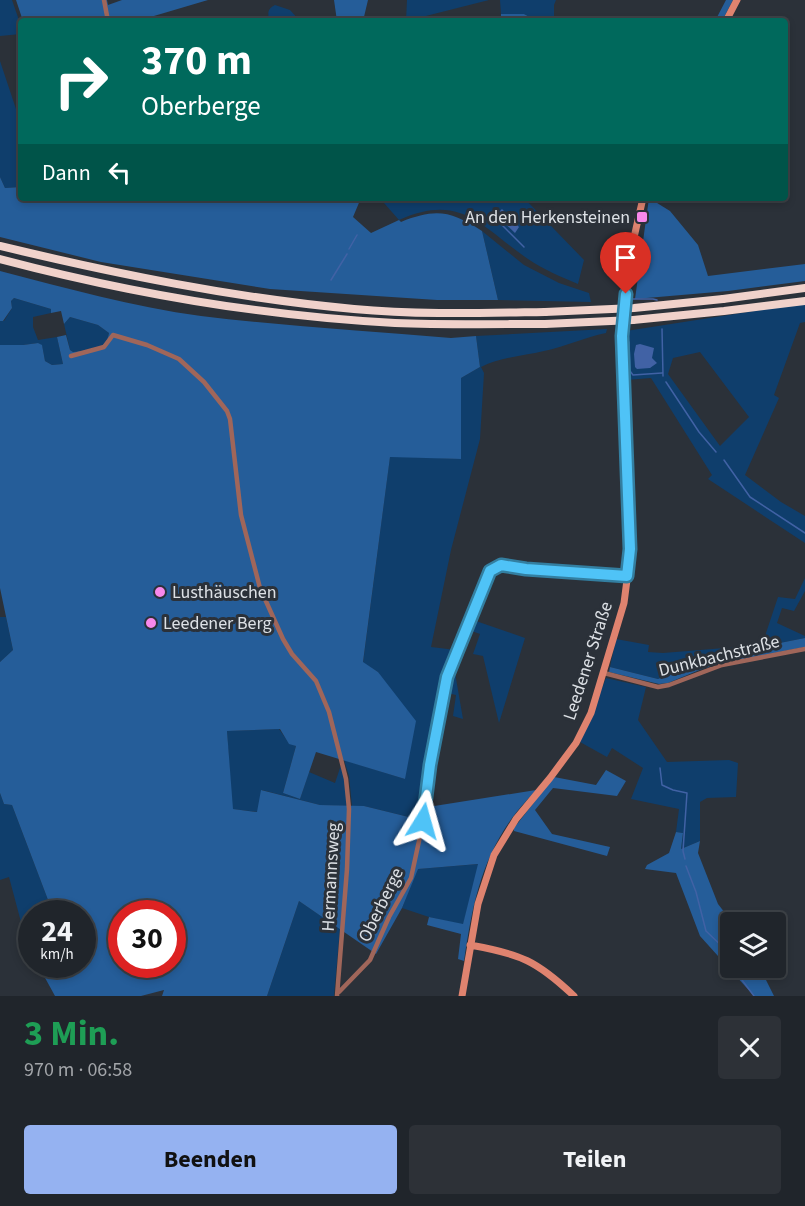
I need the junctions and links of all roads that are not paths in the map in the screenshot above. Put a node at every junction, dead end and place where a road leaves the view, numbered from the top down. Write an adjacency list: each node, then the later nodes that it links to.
1 (104, 0): 3 (street)
2 (737, 0): 4 (street)
3 (107, 18)
4 (728, 18)
5 (642, 201): 11 (street, Leedener Straße)
6 (0, 246): 8 (highway, bridge)
7 (0, 260): 9 (highway, bridge)
8 (805, 288)
9 (805, 301)
10 (71, 356): 15 (street, Hermannsweg)
11 (627, 576): 13 (street, Leedener Straße); 15 (street, Oberberge)
12 (805, 649): 13 (street, Dunkbachstraße)
13 (604, 674): 14 (street, Leedener Straße)
14 (470, 945): 16 (street, Leedener Straße); 17 (street)
15 (338, 994)
16 (462, 996)
17 (574, 996)

